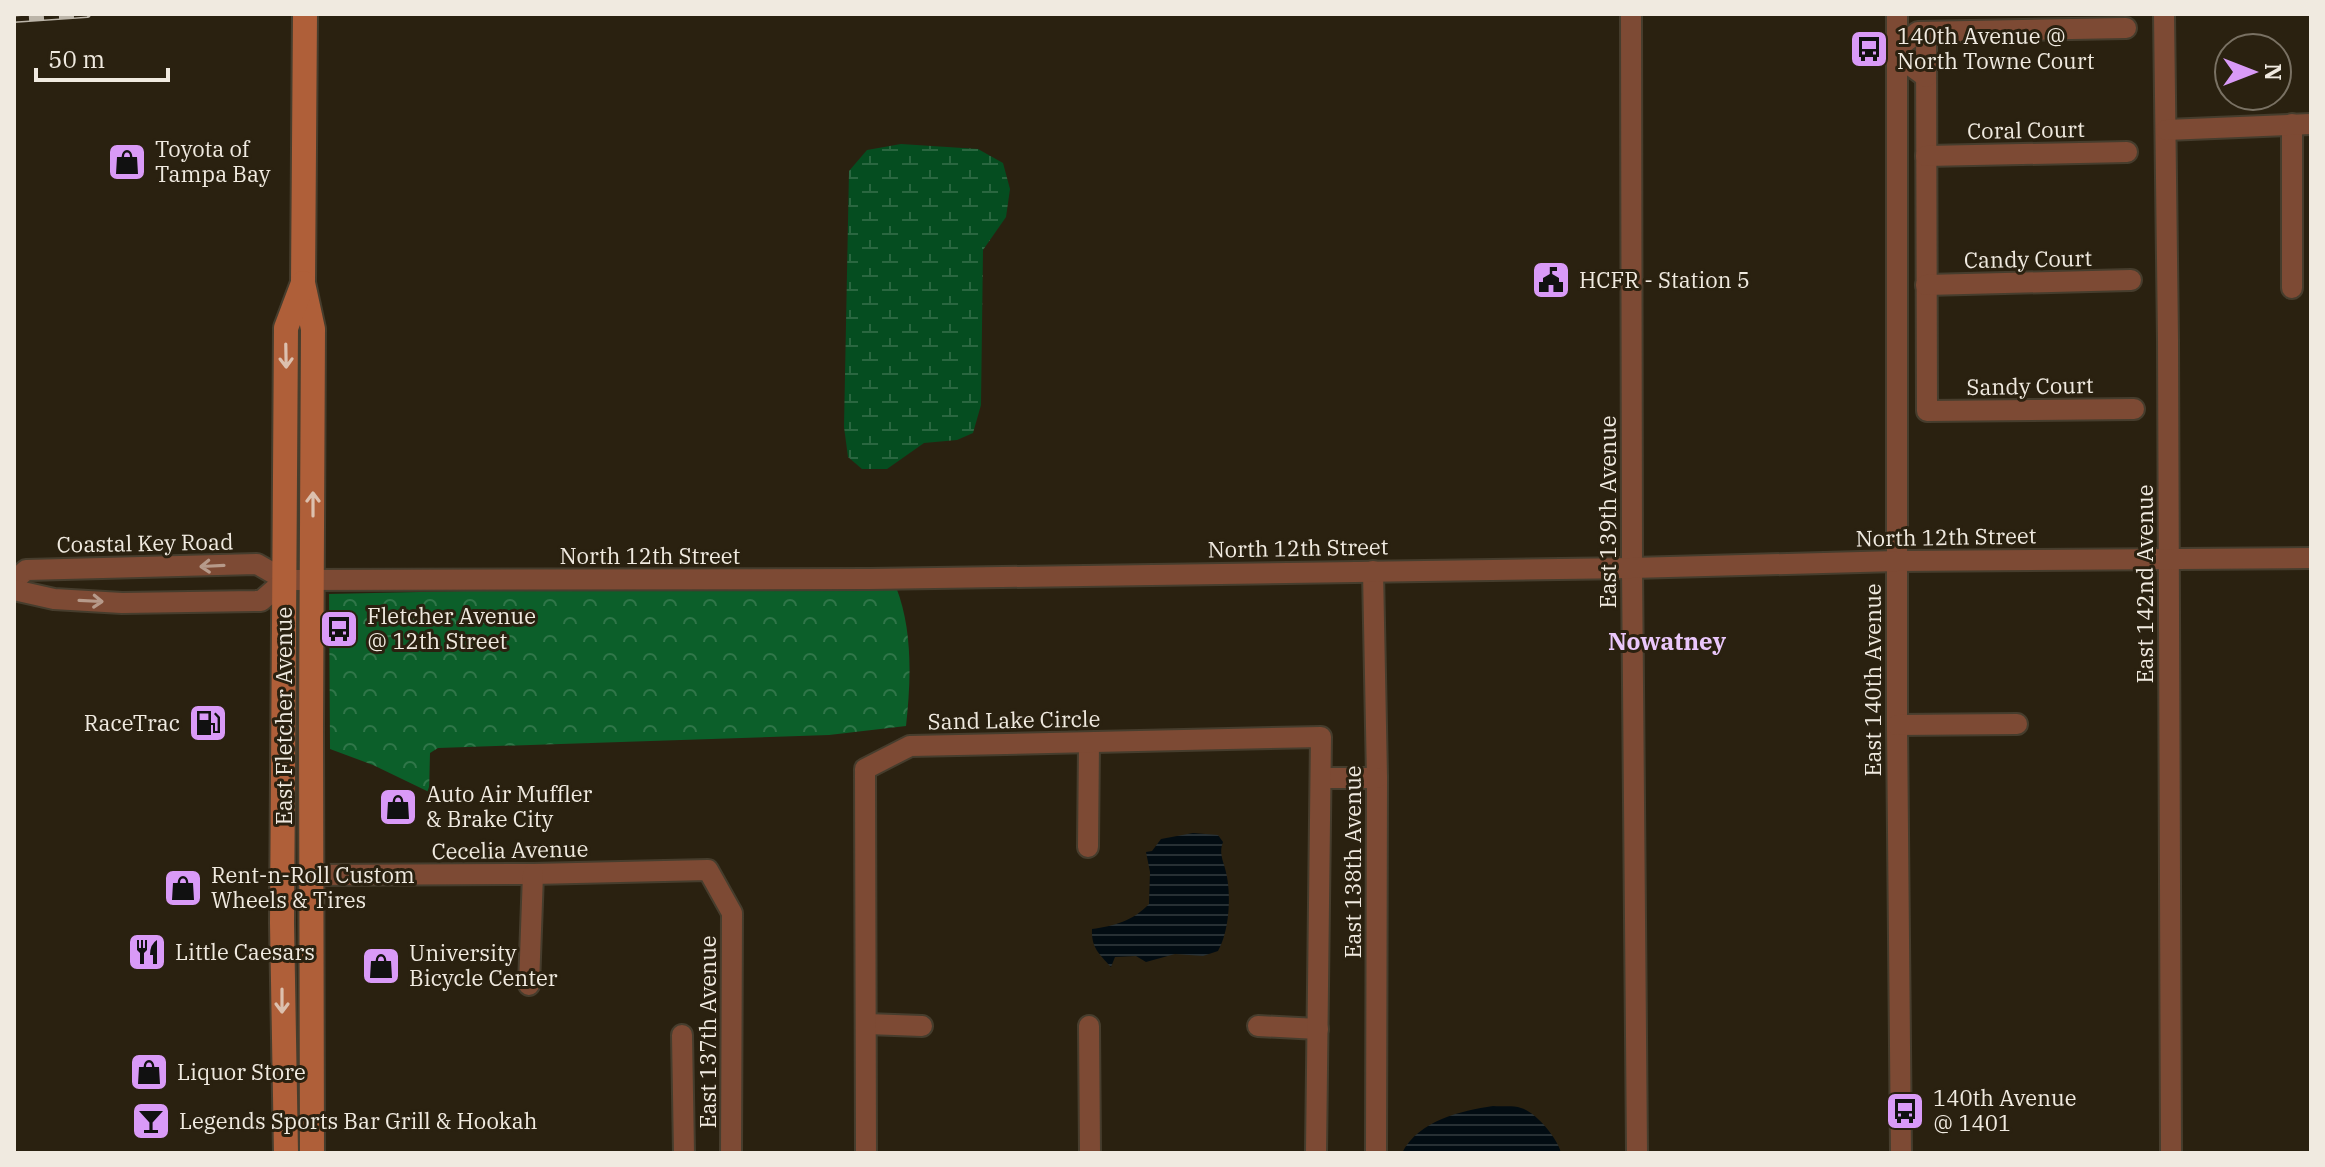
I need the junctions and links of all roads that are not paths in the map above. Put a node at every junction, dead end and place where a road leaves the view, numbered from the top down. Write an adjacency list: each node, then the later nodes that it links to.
1 (305, 14): 14 (main road, East Fletcher Avenue)
2 (1631, 14): 21 (street, East 139th Avenue)
3 (1897, 14): 7 (street, East 140th Avenue)
4 (2164, 14): 10 (street, East 142nd Avenue)
5 (2126, 28): 6 (street)
6 (1926, 32): 7 (street); 8 (street)
7 (1896, 49): 8 (street); 20 (street, East 140th Avenue)
8 (1926, 77): 12 (street)
9 (2301, 124): 10 (street); 16 (street)
10 (2166, 130): 19 (street, East 142nd Avenue)
11 (2127, 152): 12 (street, Coral Court)
12 (1926, 156): 15 (street)
13 (2131, 280): 15 (street, Candy Court)
14 (303, 283): 23 (main road, East Fletcher Avenue, one-way to 23); 25 (main road, East Fletcher Avenue, one-way to 14)
15 (1926, 285): 17 (street, Sandy Court)
16 (2292, 288)
17 (2134, 409)
18 (2311, 558): 19 (street, North 12th Street)
19 (2169, 559): 20 (street, North 12th Street); 54 (street, East 142nd Avenue)
20 (1897, 561): 21 (street, North 12th Street); 29 (street, East 140th Avenue)
21 (1632, 568): 22 (street, North 12th Street); 52 (street, East 139th Avenue)
22 (1373, 571): 25 (street, North 12th Street); 32 (street, East 138th Avenue)
23 (285, 580): 24 (street, Coastal Key Road, one-way to 24); 25 (street, North 12th Street); 26 (street, one-way to 23); 27 (main road, East Fletcher Avenue)
24 (14, 581)
25 (313, 582): 36 (main road, East Fletcher Avenue)
26 (14, 590)
27 (283, 698): 36 (main road); 44 (main road, East Fletcher Avenue, one-way to 44)
28 (2017, 724): 29 (street)
29 (1897, 725): 53 (street, East 140th Avenue)
30 (1089, 743): 31 (street, Sand Lake Circle); 33 (street); 38 (street, Sand Lake Circle)
31 (1321, 778): 32 (street); 42 (street, Sand Lake Circle)
32 (1377, 778): 51 (street, East 138th Avenue)
33 (1088, 847)
34 (708, 870): 35 (street, Cecelia Avenue); 47 (street, East 137th Avenue)
35 (533, 874): 36 (street, Cecelia Avenue); 37 (street)
36 (312, 875): 45 (main road, East Fletcher Avenue)
37 (529, 985)
38 (867, 1024): 39 (street); 48 (street, Sand Lake Circle)
39 (922, 1026)
40 (1089, 1026): 49 (street)
41 (1258, 1026): 42 (street)
42 (1318, 1029): 50 (street, Sand Lake Circle)
43 (682, 1035): 46 (street)
44 (286, 1153)
45 (312, 1153)
46 (684, 1153)
47 (731, 1153)
48 (866, 1153)
49 (1090, 1153)
50 (1316, 1153)
51 (1376, 1153)
52 (1637, 1153)
53 (1901, 1153)
54 (2171, 1153)

